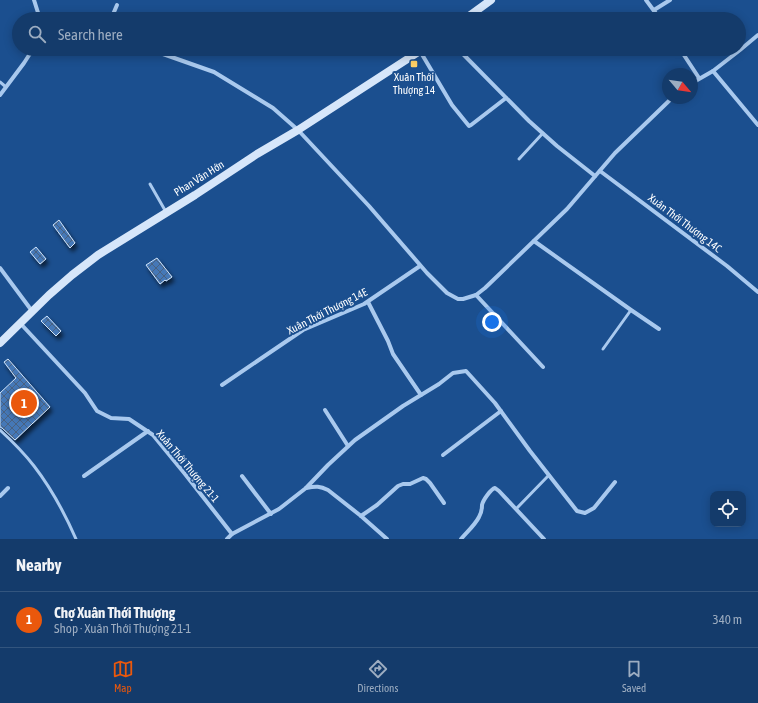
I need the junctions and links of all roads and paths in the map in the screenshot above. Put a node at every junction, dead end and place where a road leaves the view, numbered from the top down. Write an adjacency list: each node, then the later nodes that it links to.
1 (34, 0): 7 (street)
2 (491, 0): 9 (main road)
3 (646, 0): 6 (street)
4 (670, 0): 6 (street)
5 (117, 5): 8 (street)
6 (654, 10)
7 (38, 12)
8 (114, 12)
9 (475, 12)
10 (758, 35): 11 (street)
11 (746, 45)
12 (29, 56): 22 (street)
13 (169, 56): 27 (street)
14 (413, 56): 27 (main road, Phan Văn Hớn)
15 (425, 56): 24 (street)
16 (465, 56): 24 (street)
17 (685, 56): 20 (street)
18 (732, 56): 19 (street)
19 (713, 71): 20 (street); 26 (street)
20 (699, 78)
21 (0, 82): 22 (lane)
22 (6, 87): 23 (street)
23 (0, 95)
24 (506, 98): 28 (street)
25 (666, 104): 30 (street)
26 (758, 126)
27 (298, 130): 33 (main road, Phan Văn Hớn); 35 (street)
28 (543, 133): 29 (lane); 31 (street)
29 (519, 160)
30 (600, 171): 31 (street); 37 (street, Xuân Thới Thượng 14C)
31 (595, 176): 34 (street)
32 (150, 184): 33 (lane)
33 (166, 212): 41 (main road, Phan Văn Hớn)
34 (534, 241): 38 (street); 40 (street)
35 (420, 266): 38 (street); 39 (street, Xuân Thới Thượng 14E)
36 (0, 268): 41 (street)
37 (758, 292)
38 (476, 295): 46 (street)
39 (368, 302): 47 (street, Xuân Thới Thượng 14E); 48 (street)
40 (631, 310): 43 (street); 45 (lane)
41 (32, 311): 42 (main road, Phan Văn Hớn)
42 (20, 323): 44 (main road, Phan Văn Hớn); 52 (street, Xuân Thới Thượng 21-1)
43 (659, 329)
44 (0, 343)
45 (603, 349)
46 (543, 368)
47 (222, 385)
48 (421, 395): 50 (street); 53 (street)
49 (325, 410): 53 (street)
50 (501, 411): 54 (street); 55 (street)
51 (0, 430): 67 (lane)
52 (148, 431): 56 (street); 66 (street, Xuân Thới Thượng 21-1)
53 (348, 446): 60 (street)
54 (443, 455)
55 (549, 475): 58 (street); 63 (lane)
56 (84, 476)
57 (242, 476): 64 (street)
58 (615, 482)
59 (8, 488): 61 (street)
60 (306, 488): 64 (street); 65 (street)
61 (0, 496)
62 (444, 503): 65 (street)
63 (516, 509): 70 (street); 71 (street)
64 (270, 514): 66 (street)
65 (361, 516): 69 (street)
66 (232, 534): 68 (street)
67 (76, 539)
68 (227, 539)
69 (387, 539)
70 (461, 539)
71 (544, 539)

